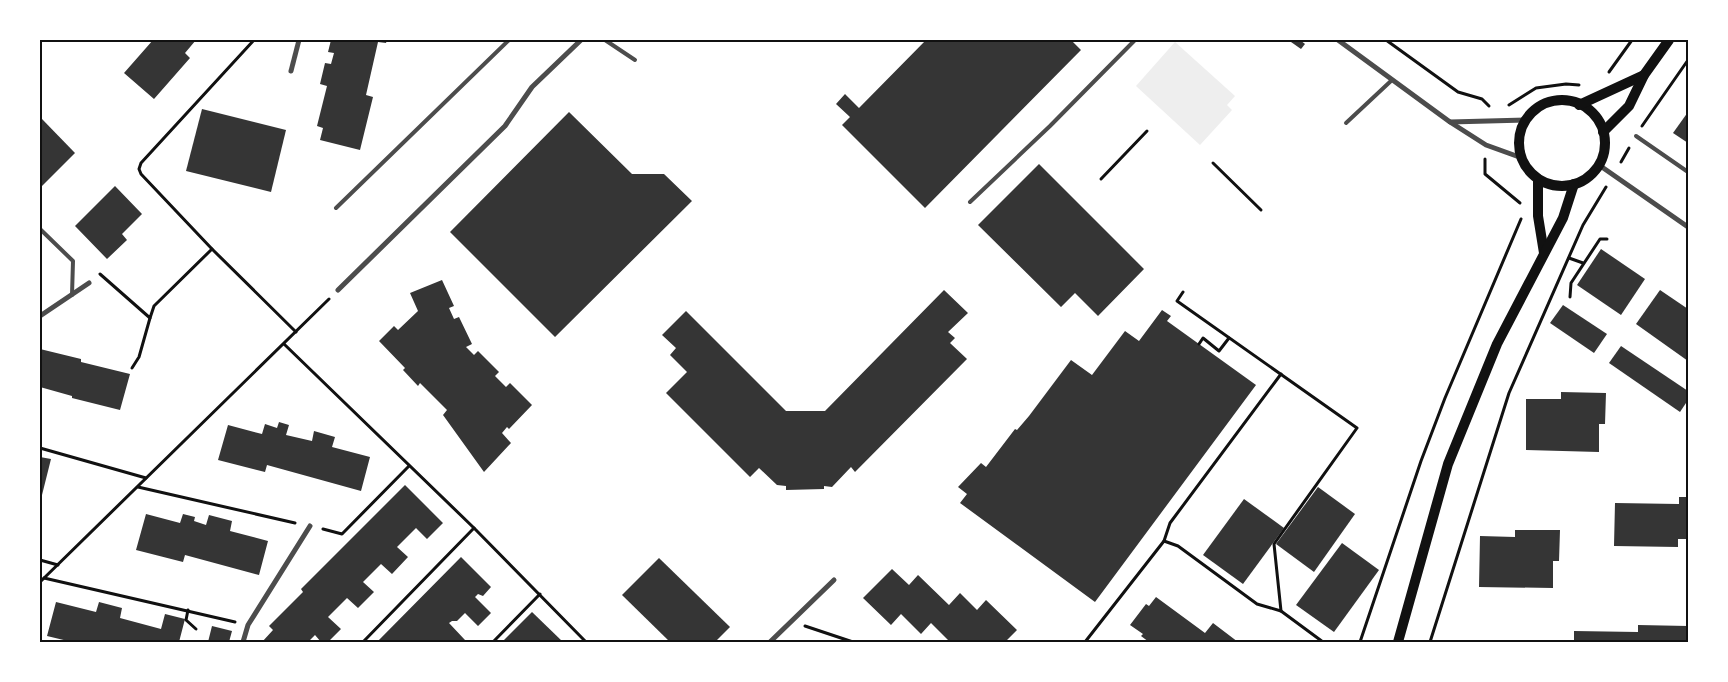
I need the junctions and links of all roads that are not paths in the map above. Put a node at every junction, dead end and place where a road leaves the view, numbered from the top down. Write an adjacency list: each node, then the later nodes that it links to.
1 (300, 40): 9 (street)
2 (509, 40): 24 (lane)
3 (581, 40): 29 (street)
4 (605, 40): 8 (lane)
5 (1135, 40): 23 (lane)
6 (1338, 40): 11 (street)
7 (1669, 40): 10 (main road)
8 (635, 60)
9 (291, 71)
10 (1644, 75): 12 (main road); 16 (main road)
11 (1392, 80): 14 (street); 15 (lane)
12 (1580, 104): 13 (main road); 16 (main road)
13 (1526, 120): 14 (street); 18 (main road)
14 (1450, 122): 18 (street)
15 (1346, 123)
16 (1603, 132): 19 (main road)
17 (1636, 136): 20 (lane)
18 (1522, 158): 21 (main road)
19 (1599, 165): 22 (main road); 25 (street)
20 (1688, 172)
21 (1538, 179): 22 (main road); 27 (main road)
22 (1574, 184): 27 (main road)
23 (970, 202)
24 (336, 208)
25 (1688, 227)
26 (40, 229): 30 (lane)
27 (1544, 253): 36 (main road)
28 (89, 283): 30 (street)
29 (338, 290)
30 (72, 295): 31 (street)
31 (40, 316)
32 (310, 526): 34 (street)
33 (834, 580): 35 (street)
34 (243, 642)
35 (770, 642)
36 (1398, 642)

